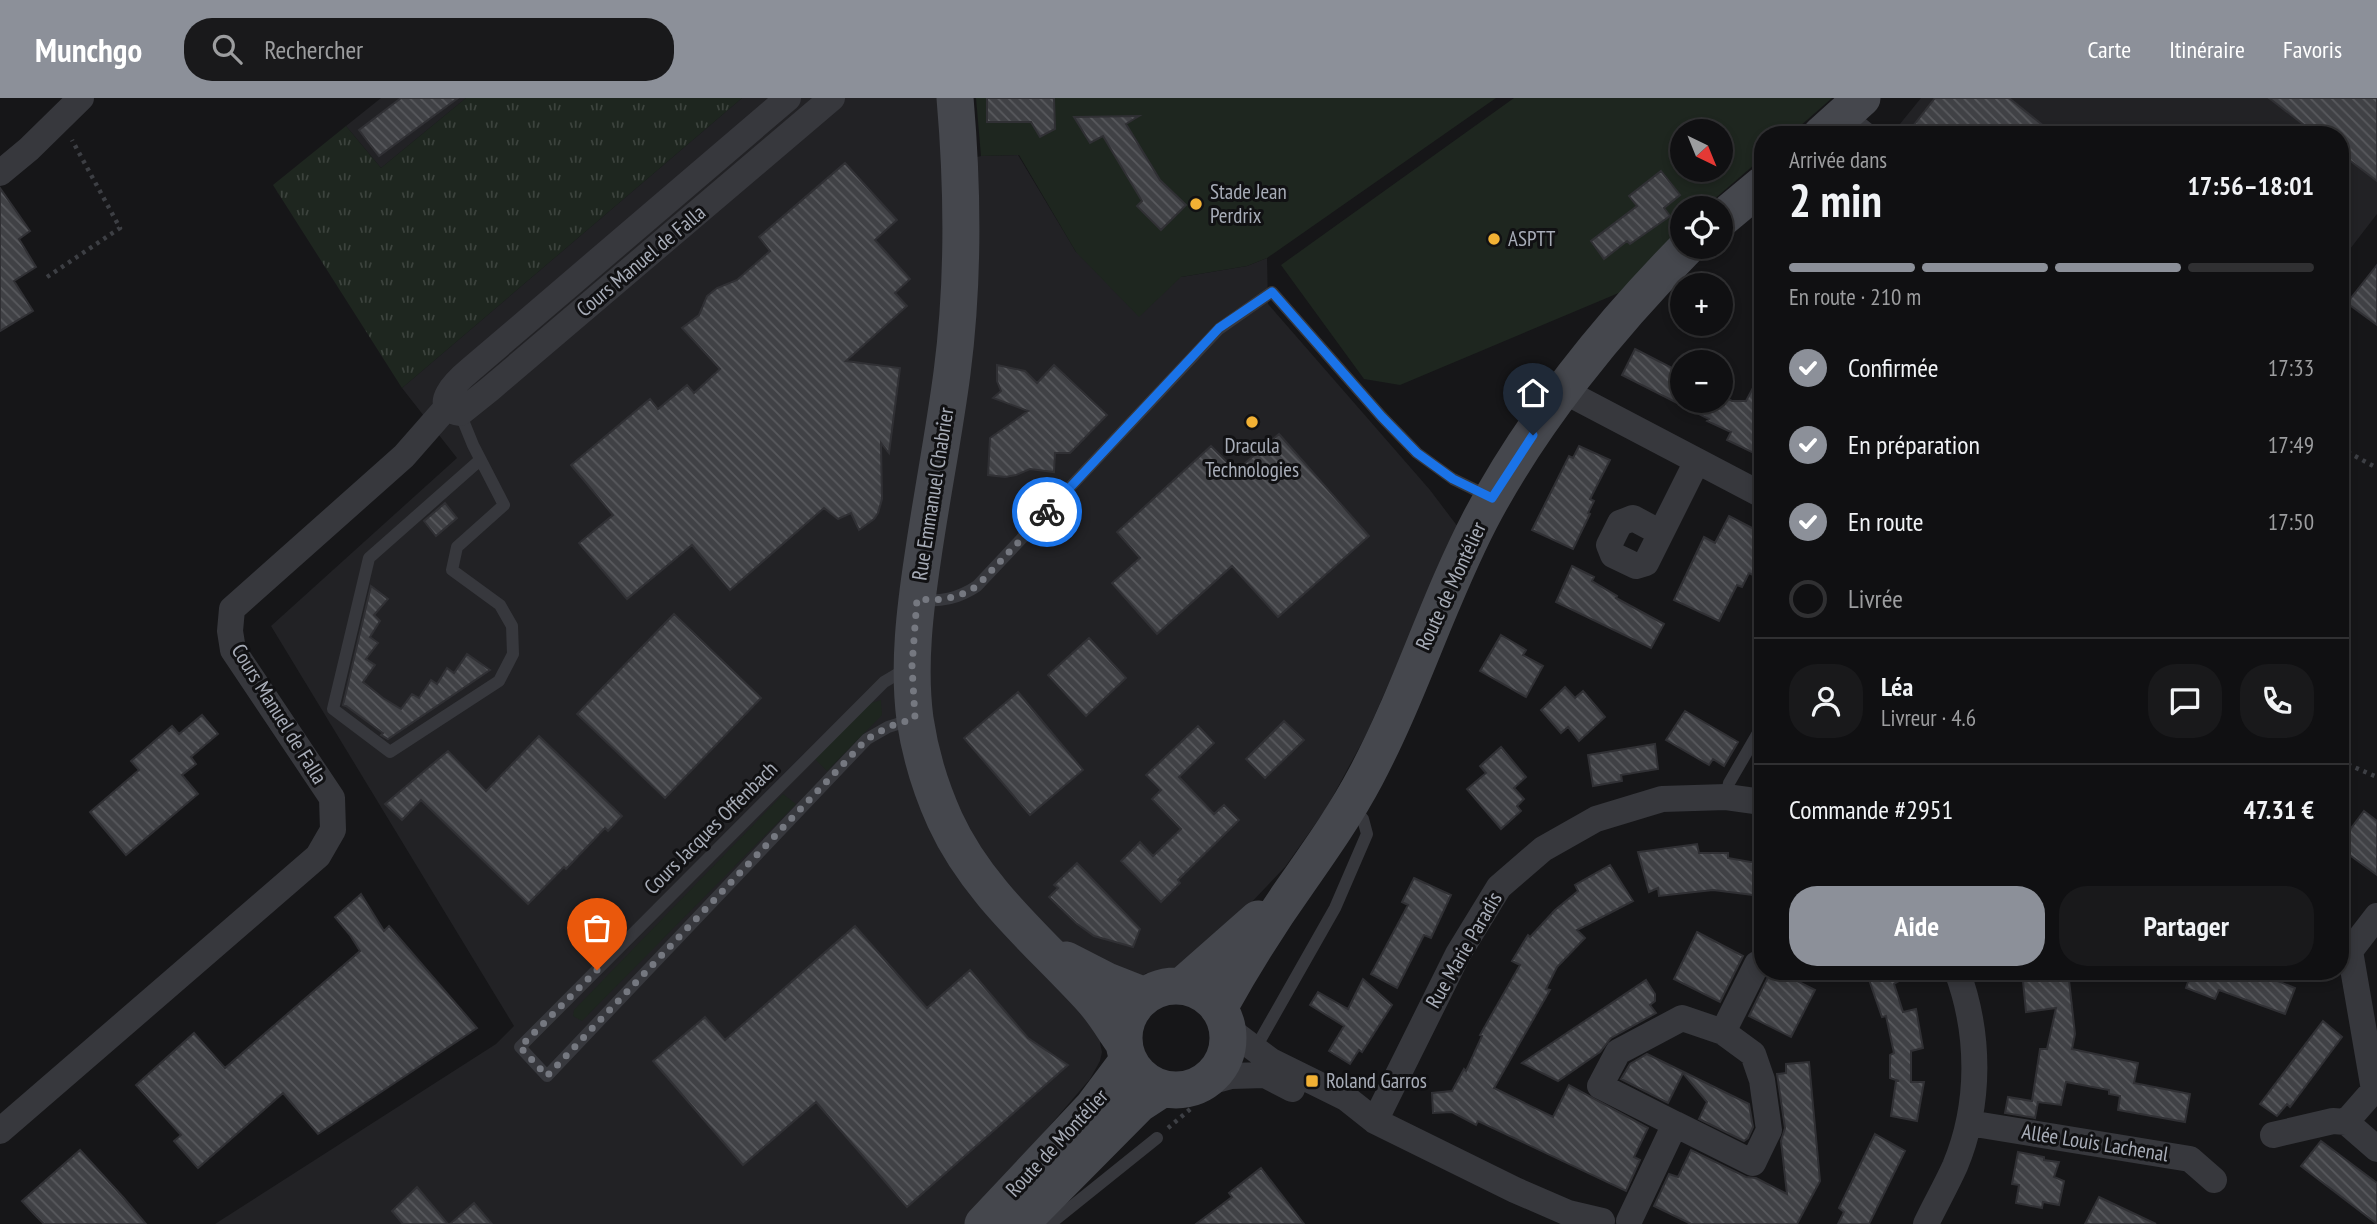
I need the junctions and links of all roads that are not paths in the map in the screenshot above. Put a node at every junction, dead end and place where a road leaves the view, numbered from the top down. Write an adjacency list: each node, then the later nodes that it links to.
1 (81, 98): 7 (street)
2 (788, 98): 12 (street, Cours Manuel de Falla)
3 (832, 98): 12 (street, Cours Manuel de Falla)
4 (955, 98): 18 (main road, Rue Emmanuel Chabrier)
5 (1844, 115): 6 (lane)
6 (1862, 126)
7 (0, 173)
8 (1754, 191): 9 (main road)
9 (1733, 208)
10 (1676, 259): 11 (main road, Route de Montélier)
11 (1564, 391): 14 (street); 16 (main road, Route de Montélier)
12 (454, 410): 13 (lane); 44 (street, Cours Manuel de Falla)
13 (480, 460): 13 (lane)
14 (1697, 461): 15 (street); 17 (street)
15 (1754, 491)
16 (1492, 498): 18 (lane); 24 (main road, Route de Montélier)
17 (1661, 533)
18 (917, 599): 19 (main road, Rue Emmanuel Chabrier)
19 (912, 666): 20 (main road, Rue Emmanuel Chabrier); 20 (lane, Cours Jacques Offenbach)
20 (915, 718): 27 (main road, Rue Emmanuel Chabrier)
21 (1754, 740): 22 (lane)
22 (1726, 797): 23 (street, Rue Marie Paradis); 40 (street, Rue Marie Paradis)
23 (1754, 801)
24 (1350, 805): 25 (main road, Route de Montélier); 34 (lane)
25 (1300, 880): 32 (main road, Route de Montélier); 34 (main road, Route de Montélier)
26 (2377, 916): 28 (street)
27 (1035, 940): 33 (main road, Rue Emmanuel Chabrier); 36 (main road, Rue Emmanuel Chabrier)
28 (2349, 945)
29 (2349, 967): 39 (street)
30 (1754, 970): 35 (street)
31 (1960, 980): 42 (street)
32 (1182, 986): 33 (main road, Route de Montélier); 34 (main road)
33 (1144, 996): 36 (main road, Route de Montélier)
34 (1234, 1028): 37 (main road, Route de Montélier); 40 (street)
35 (1723, 1032): 43 (street); 43 (street)
36 (1125, 1051): 38 (main road); 52 (main road, Route de Montélier)
37 (1202, 1084): 38 (main road, Route de Montélier); 40 (street)
38 (1162, 1089): 53 (main road, Route de Montélier)
39 (2376, 1091): 41 (street)
40 (1375, 1121): 49 (street)
41 (2346, 1122): 45 (street); 47 (street)
42 (1969, 1123): 48 (street, Allée Louis Lachenal); 56 (street)
43 (1675, 1124): 50 (street)
44 (0, 1131)
45 (2273, 1135)
46 (1157, 1138): 54 (lane)
47 (2377, 1149)
48 (2214, 1180)
49 (1515, 1190): 51 (street); 55 (street)
50 (1631, 1222): 51 (street)
51 (1600, 1223)
52 (983, 1224)
53 (1020, 1224)
54 (1050, 1224)
55 (1568, 1224)
56 (1926, 1224)

